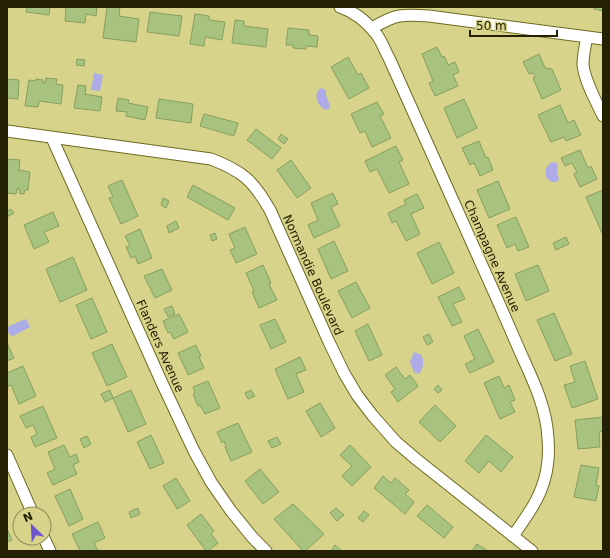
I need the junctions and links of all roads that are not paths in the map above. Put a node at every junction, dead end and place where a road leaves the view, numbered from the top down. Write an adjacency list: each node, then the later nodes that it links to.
1 (340, 7): 2 (street, Champagne Avenue)
2 (372, 28): 3 (street); 10 (street, Champagne Avenue)
3 (587, 36): 4 (street); 5 (street)
4 (603, 39)
5 (603, 116)
6 (7, 131): 7 (street, Normandie Boulevard)
7 (52, 138): 10 (street, Normandie Boulevard); 11 (street, Flanders Avenue)
8 (7, 455): 9 (street)
9 (29, 506)
10 (513, 536): 12 (street, Normandie Boulevard)
11 (266, 551)
12 (532, 551)

